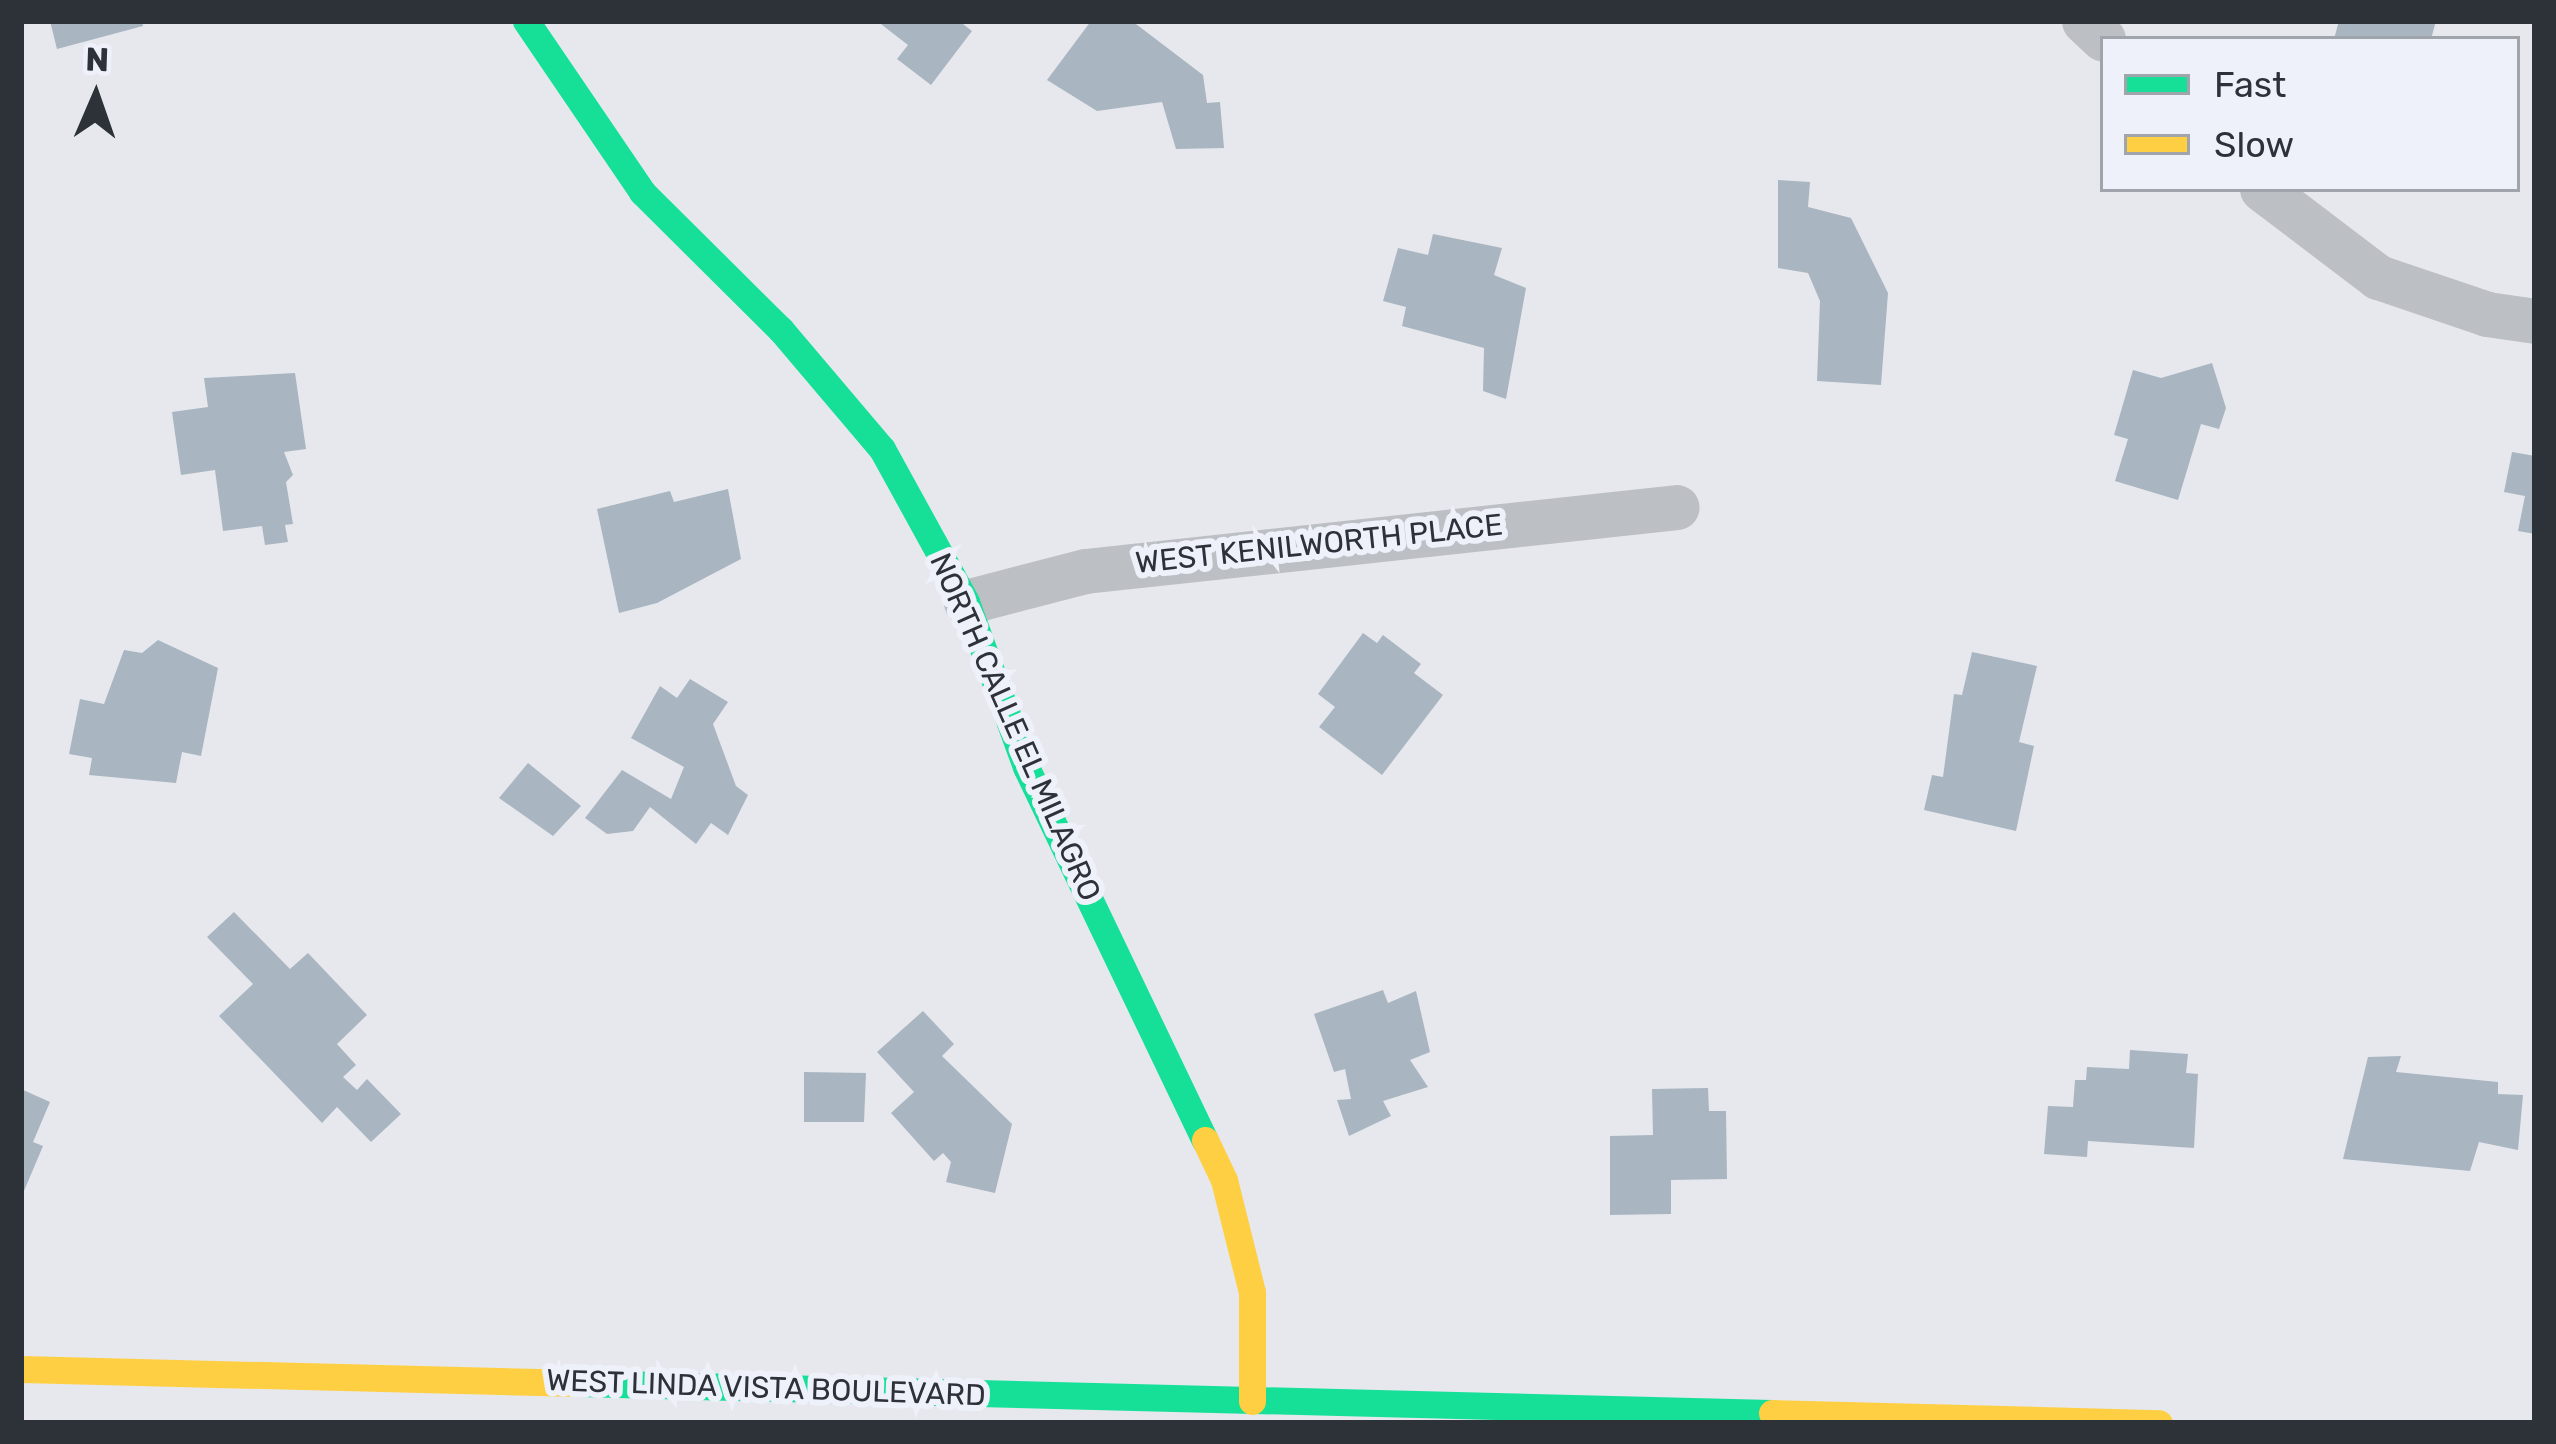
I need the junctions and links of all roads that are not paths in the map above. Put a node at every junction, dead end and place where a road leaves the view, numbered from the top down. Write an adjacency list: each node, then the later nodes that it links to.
1 (526, 21): 5 (street, NORTH CALLE EL MILAGRO)
2 (2266, 192): 3 (street)
3 (2535, 322)
4 (1677, 507): 5 (street, WEST KENILWORTH PLACE)
5 (966, 602): 7 (street, NORTH CALLE EL MILAGRO)
6 (21, 1369): 7 (street, WEST LINDA VISTA BOULEVARD)
7 (1252, 1401): 8 (street, WEST LINDA VISTA BOULEVARD)
8 (1418, 1412): 9 (street, WEST LINDA VISTA BOULEVARD)
9 (2158, 1423)

